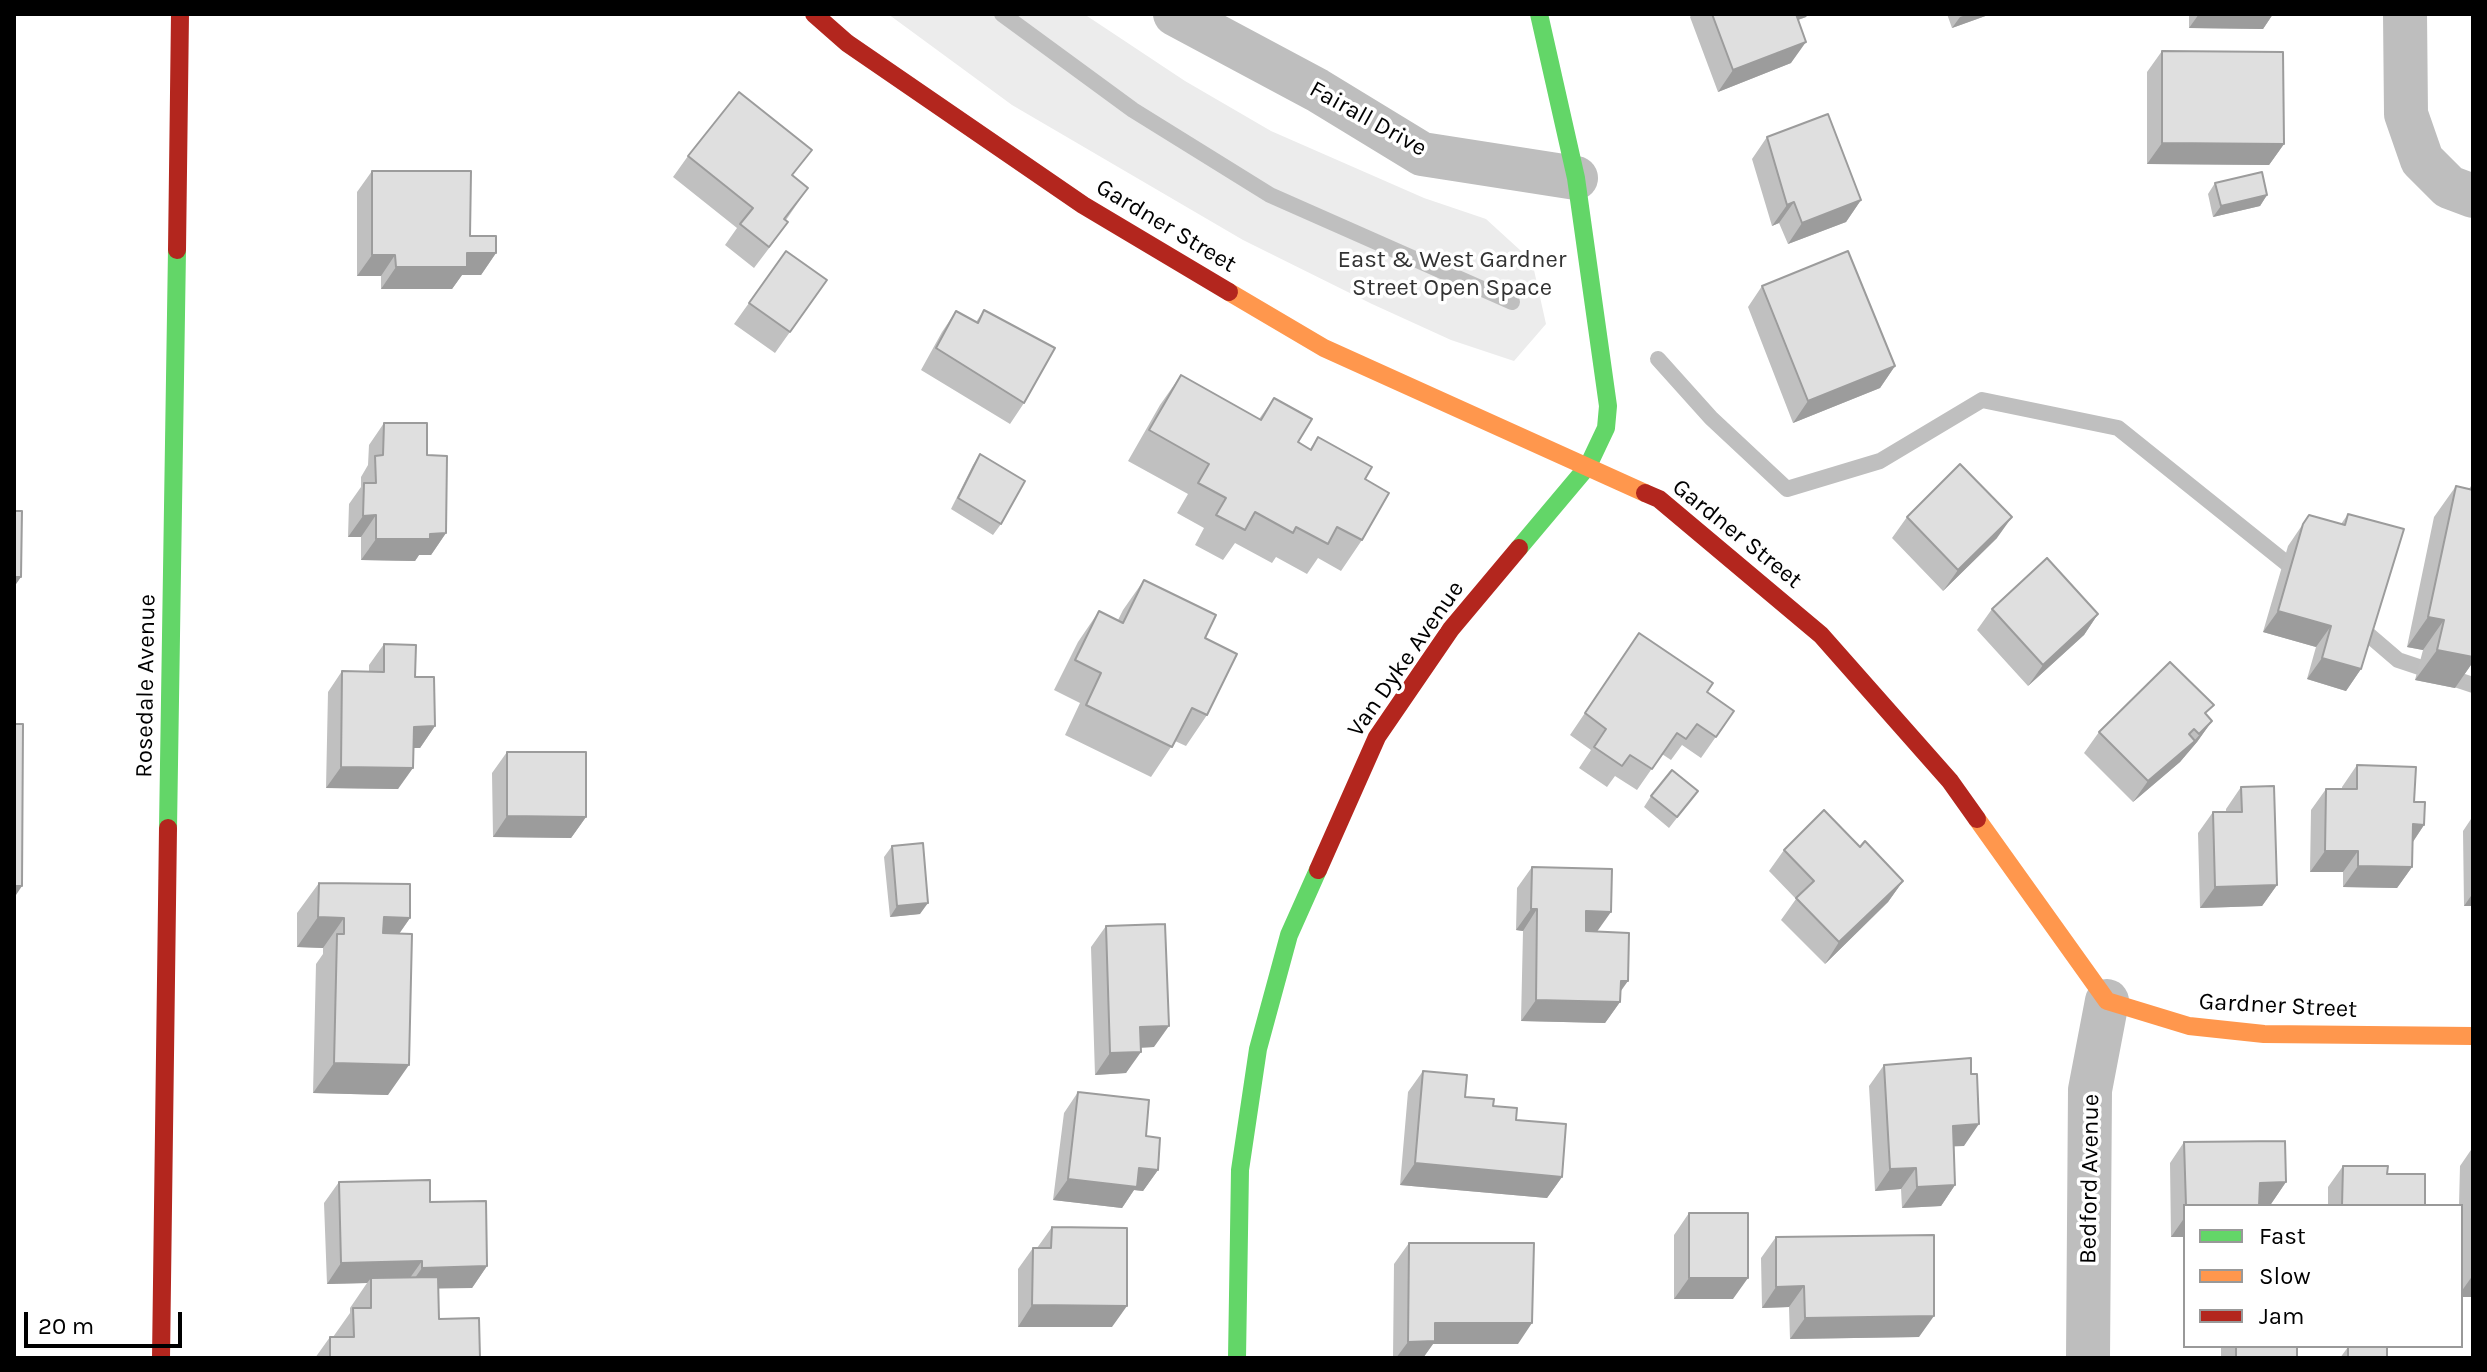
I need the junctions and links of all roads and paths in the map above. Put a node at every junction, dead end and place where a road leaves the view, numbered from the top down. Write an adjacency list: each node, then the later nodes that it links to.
1 (180, 14): 11 (street, Rosedale Avenue)
2 (814, 14): 8 (street, Gardner Street)
3 (1175, 14): 6 (street, Fairall Drive)
4 (1539, 14): 6 (street, Van Dyke Avenue)
5 (2405, 14): 7 (street)
6 (1576, 178): 8 (street, Van Dyke Avenue)
7 (2473, 196)
8 (1588, 466): 9 (street, Gardner Street); 12 (street, Van Dyke Avenue)
9 (2107, 1001): 10 (street, Gardner Street); 13 (street, Bedford Avenue)
10 (2473, 1036)
11 (161, 1358)
12 (1237, 1358)
13 (2088, 1358)

